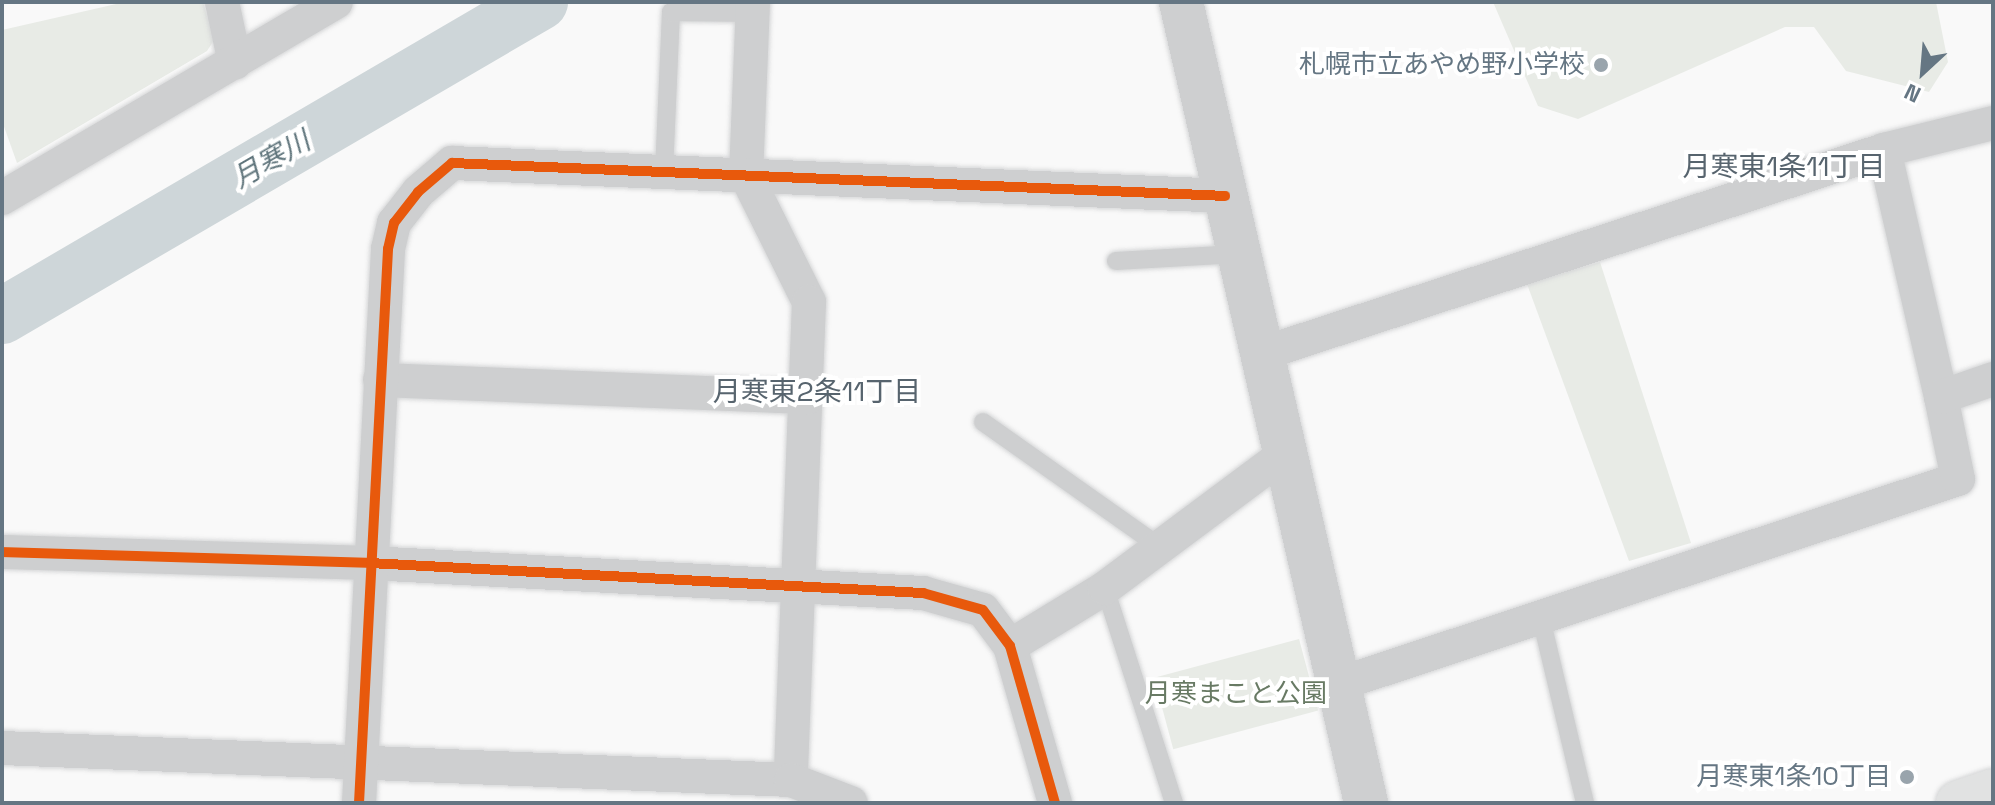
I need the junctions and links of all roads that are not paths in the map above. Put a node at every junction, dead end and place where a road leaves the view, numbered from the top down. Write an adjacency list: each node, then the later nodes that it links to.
1 (222, 2): 5 (street)
2 (336, 2): 5 (street)
3 (1181, 2): 10 (street)
4 (753, 7): 8 (lane); 9 (street)
5 (235, 63): 11 (street)
6 (1993, 123): 7 (street)
7 (1884, 150): 14 (street); 18 (street)
8 (664, 172): 9 (street); 16 (street)
9 (746, 175): 10 (street); 17 (street)
10 (1225, 196): 12 (street)
11 (2, 198)
12 (1238, 254): 13 (lane); 14 (street)
13 (1116, 261)
14 (1261, 354): 20 (street)
15 (1993, 379): 18 (street)
16 (380, 380): 17 (street); 23 (street)
17 (807, 397): 24 (street)
18 (1941, 397): 26 (street)
19 (983, 422): 21 (lane)
20 (1285, 454): 21 (street); 28 (street)
21 (1160, 547): 25 (street)
22 (2, 552): 23 (street)
23 (370, 563): 24 (street); 30 (street)
24 (796, 585): 27 (street); 31 (street)
25 (1105, 588): 27 (street); 36 (lane)
26 (1541, 618): 28 (street); 38 (lane)
27 (1010, 646): 35 (street)
28 (1339, 684): 37 (street)
29 (2, 748): 30 (street)
30 (361, 763): 31 (street); 33 (street)
31 (791, 780): 34 (street)
32 (1993, 791): 39 (main road)
33 (359, 803)
34 (851, 803)
35 (1055, 803)
36 (1174, 803)
37 (1366, 803)
38 (1585, 803)
39 (1958, 803)

